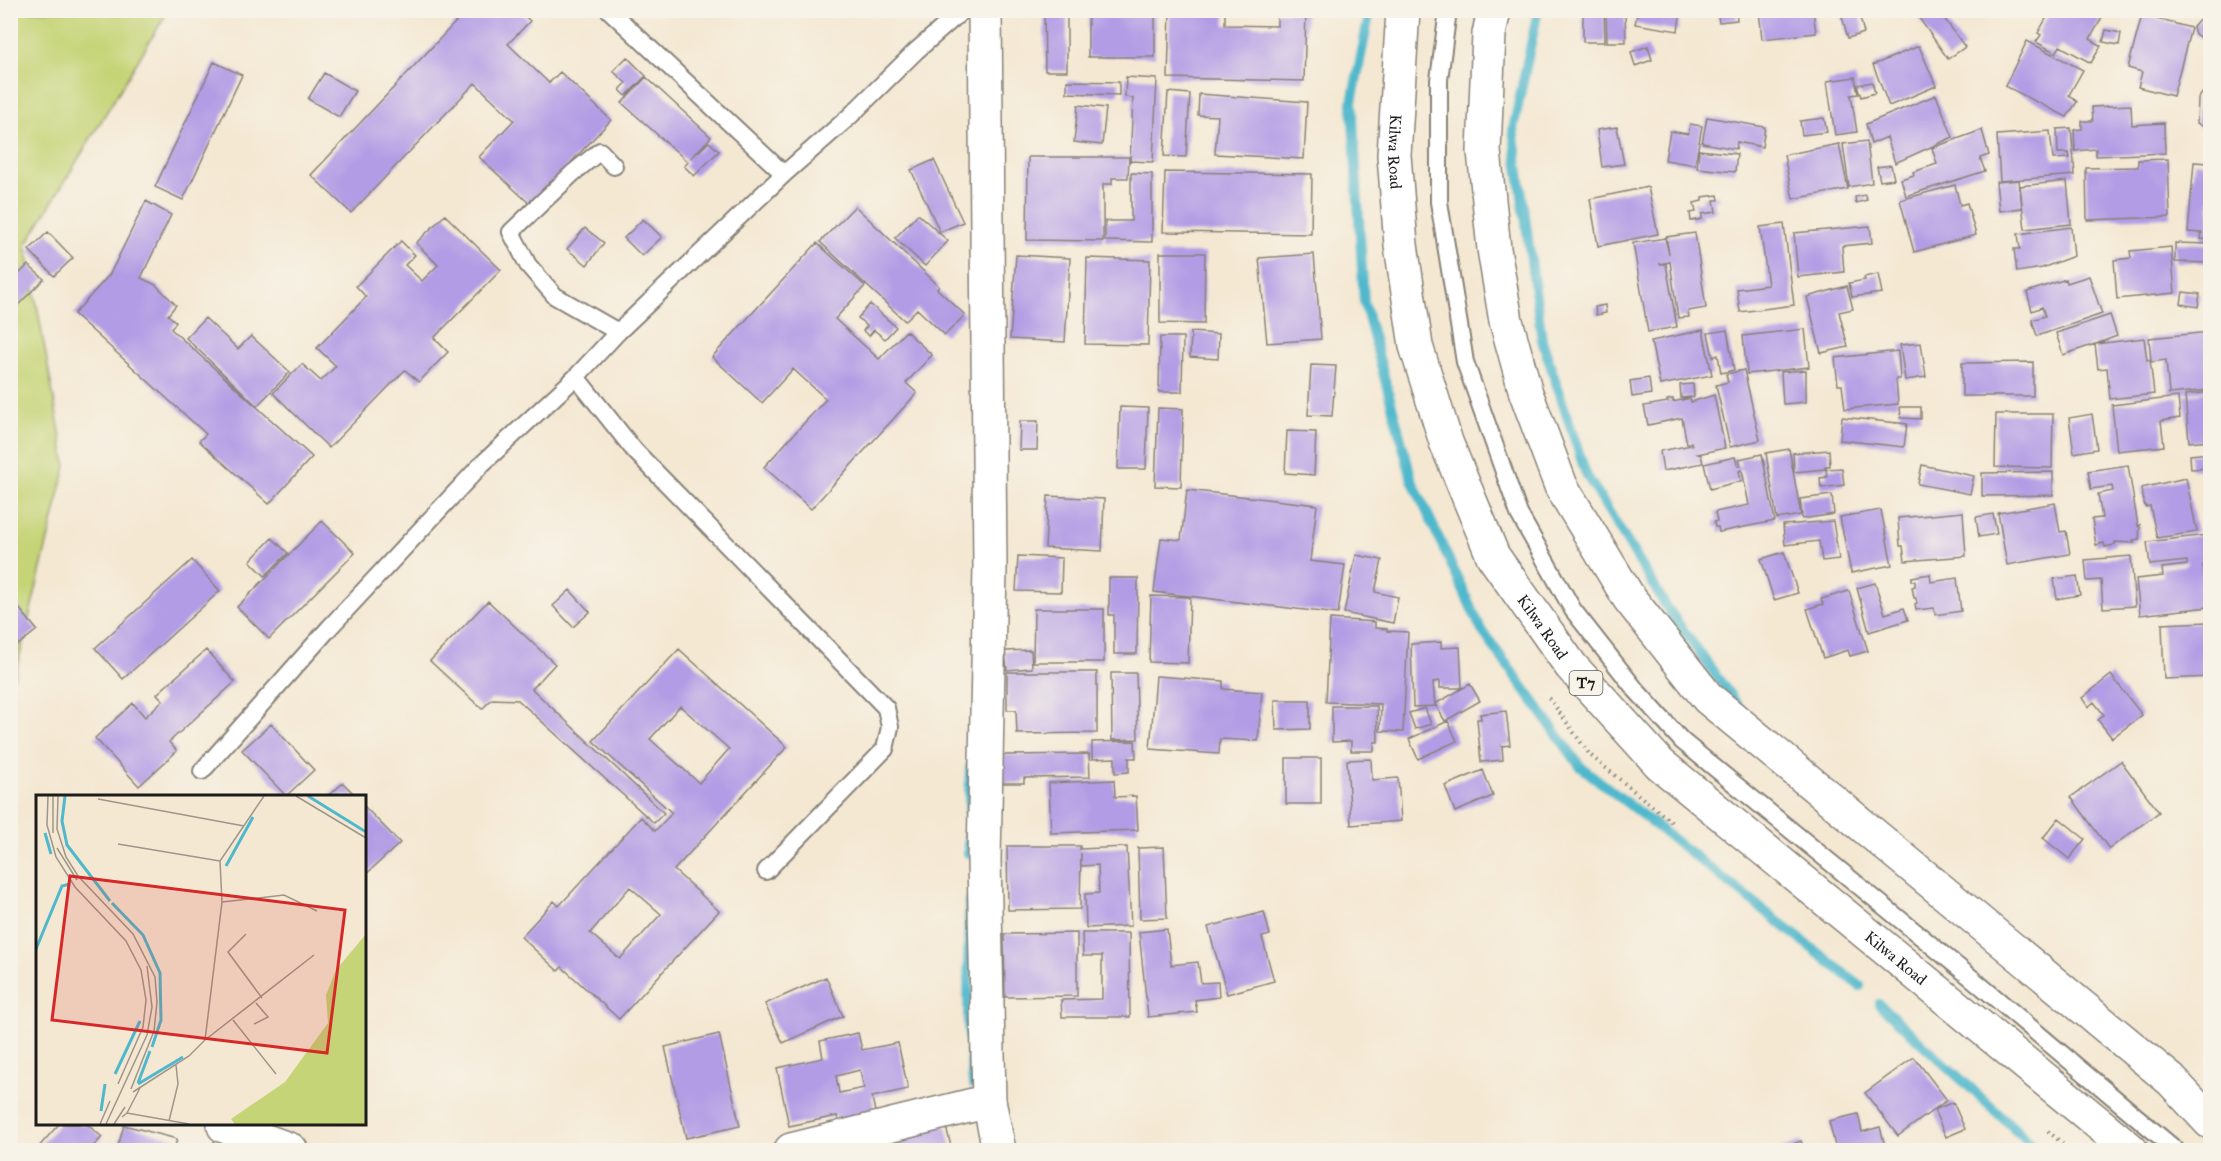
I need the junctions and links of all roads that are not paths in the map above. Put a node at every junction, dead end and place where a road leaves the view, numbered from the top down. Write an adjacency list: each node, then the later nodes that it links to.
1 (609, 10): 8 (lane)
2 (963, 10): 8 (lane)
3 (985, 10): 13 (main road)
4 (1403, 10): 19 (main road, Kilwa Road / T7)
5 (1448, 10): 20 (lane)
6 (1494, 10): 14 (main road)
7 (614, 166): 9 (lane)
8 (784, 174): 9 (lane)
9 (618, 333): 10 (lane)
10 (576, 376): 11 (lane); 12 (lane)
11 (202, 771)
12 (765, 871)
13 (989, 1101): 17 (main road); 18 (main road)
14 (2211, 1122)
15 (224, 1126): 16 (main road)
16 (291, 1150)
17 (791, 1150)
18 (999, 1150)
19 (2131, 1150)
20 (2176, 1150)

